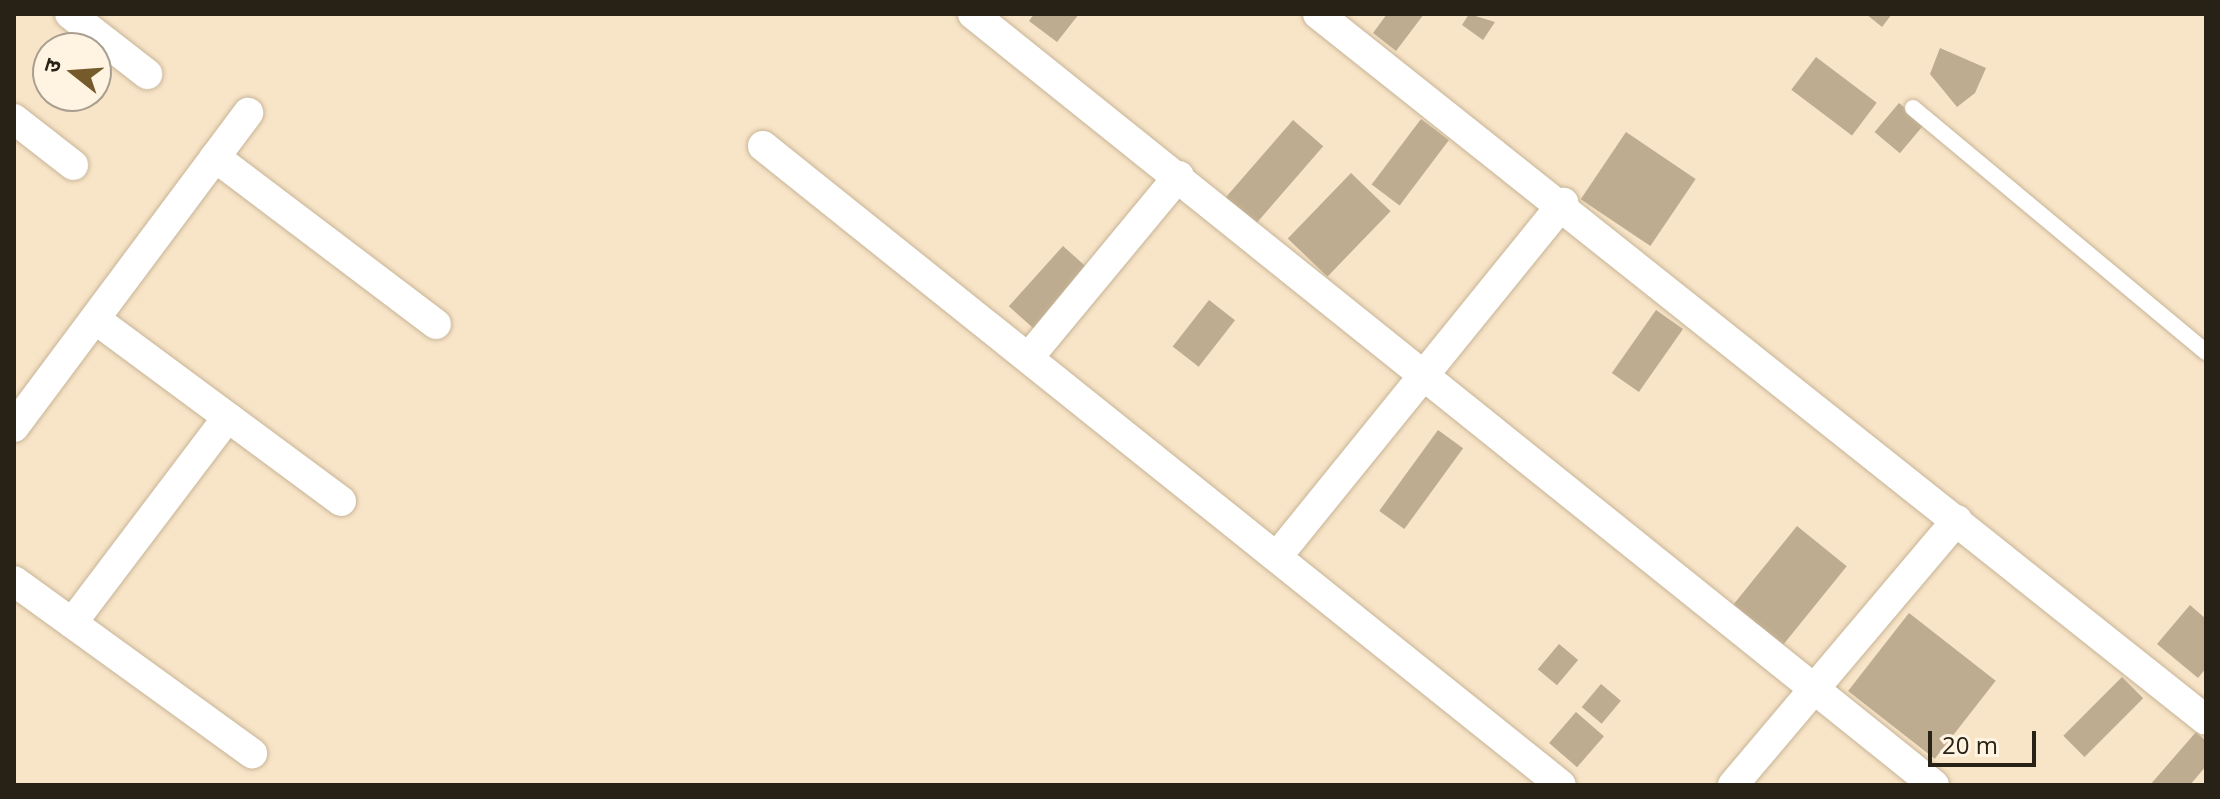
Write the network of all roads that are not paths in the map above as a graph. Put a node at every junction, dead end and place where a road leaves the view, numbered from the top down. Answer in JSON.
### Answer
{"nodes":[{"id":1,"x":70,"y":14,"type":"edge"},
{"id":2,"x":973,"y":14,"type":"edge"},
{"id":3,"x":1318,"y":14,"type":"edge"},
{"id":4,"x":147,"y":74,"type":"dead end"},
{"id":5,"x":1913,"y":108,"type":"dead end"},
{"id":6,"x":248,"y":113,"type":"dead end"},
{"id":7,"x":14,"y":119,"type":"edge"},
{"id":8,"x":763,"y":146,"type":"dead end"},
{"id":9,"x":215,"y":157,"type":"junction"},
{"id":10,"x":73,"y":165,"type":"dead end"},
{"id":11,"x":1179,"y":176,"type":"junction"},
{"id":12,"x":1563,"y":203,"type":"junction"},
{"id":13,"x":95,"y":319,"type":"junction"},
{"id":14,"x":436,"y":324,"type":"dead end"},
{"id":15,"x":2206,"y":352,"type":"edge"},
{"id":16,"x":1029,"y":357,"type":"junction"},
{"id":17,"x":1423,"y":369,"type":"junction"},
{"id":18,"x":228,"y":417,"type":"junction"},
{"id":19,"x":14,"y":427,"type":"edge"},
{"id":20,"x":341,"y":501,"type":"dead end"},
{"id":21,"x":1957,"y":520,"type":"junction"},
{"id":22,"x":1279,"y":554,"type":"junction"},
{"id":23,"x":14,"y":581,"type":"edge"},
{"id":24,"x":72,"y":623,"type":"junction"},
{"id":25,"x":1818,"y":690,"type":"junction"},
{"id":26,"x":2206,"y":720,"type":"edge"},
{"id":27,"x":252,"y":753,"type":"dead end"},
{"id":28,"x":1561,"y":785,"type":"edge"},
{"id":29,"x":1733,"y":785,"type":"edge"},
{"id":30,"x":1934,"y":785,"type":"edge"}],
"edges":[{"from":1,"to":4,"type":"street"},
{"from":2,"to":11,"type":"street"},
{"from":3,"to":12,"type":"street"},
{"from":5,"to":15,"type":"lane"},
{"from":6,"to":9,"type":"street"},
{"from":7,"to":10,"type":"street"},
{"from":8,"to":16,"type":"street"},
{"from":9,"to":13,"type":"street"},
{"from":9,"to":14,"type":"street"},
{"from":11,"to":16,"type":"street"},
{"from":11,"to":17,"type":"street"},
{"from":12,"to":17,"type":"street"},
{"from":12,"to":21,"type":"street"},
{"from":13,"to":18,"type":"street"},
{"from":13,"to":19,"type":"street"},
{"from":16,"to":22,"type":"street"},
{"from":17,"to":22,"type":"street"},
{"from":17,"to":25,"type":"street"},
{"from":18,"to":20,"type":"street"},
{"from":18,"to":24,"type":"street"},
{"from":21,"to":25,"type":"street"},
{"from":21,"to":26,"type":"street"},
{"from":22,"to":28,"type":"street"},
{"from":23,"to":24,"type":"street"},
{"from":24,"to":27,"type":"street"},
{"from":25,"to":29,"type":"street"},
{"from":25,"to":30,"type":"street"}]}
